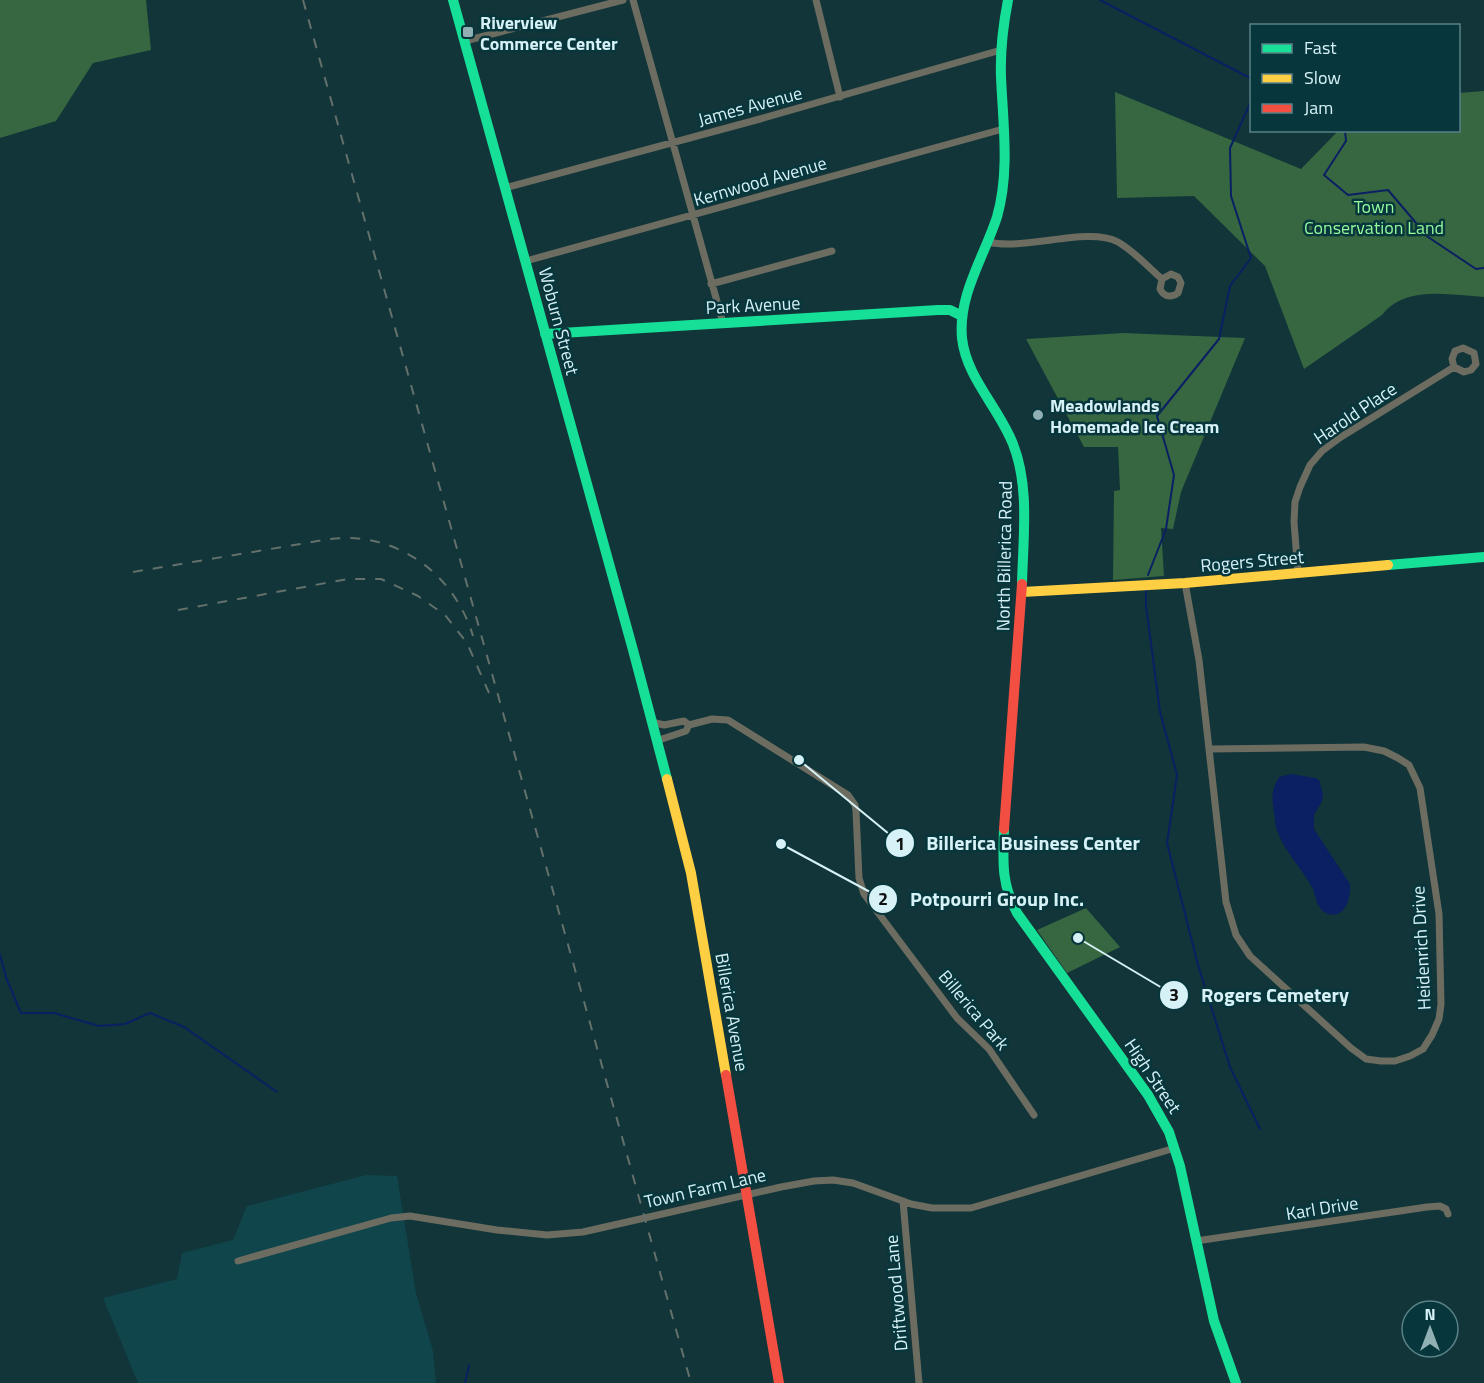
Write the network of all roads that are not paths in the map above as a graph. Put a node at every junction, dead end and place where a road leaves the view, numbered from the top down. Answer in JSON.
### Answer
{"nodes":[{"id":1,"x":453,"y":0,"type":"edge"},
{"id":2,"x":623,"y":0,"type":"edge"},
{"id":3,"x":633,"y":0,"type":"edge"},
{"id":4,"x":816,"y":0,"type":"edge"},
{"id":5,"x":1008,"y":0,"type":"edge"},
{"id":6,"x":465,"y":41,"type":"junction"},
{"id":7,"x":1001,"y":50,"type":"junction"},
{"id":8,"x":840,"y":97,"type":"junction"},
{"id":9,"x":1003,"y":129,"type":"junction"},
{"id":10,"x":673,"y":142,"type":"junction"},
{"id":11,"x":506,"y":188,"type":"junction"},
{"id":12,"x":693,"y":216,"type":"junction"},
{"id":13,"x":988,"y":242,"type":"junction"},
{"id":14,"x":832,"y":251,"type":"dead end"},
{"id":15,"x":526,"y":261,"type":"junction"},
{"id":16,"x":1162,"y":279,"type":"dead end"},
{"id":17,"x":711,"y":284,"type":"junction"},
{"id":18,"x":962,"y":316,"type":"junction"},
{"id":19,"x":723,"y":323,"type":"junction"},
{"id":20,"x":545,"y":334,"type":"junction"},
{"id":21,"x":1454,"y":367,"type":"dead end"},
{"id":22,"x":1484,"y":557,"type":"edge"},
{"id":23,"x":1298,"y":573,"type":"junction"},
{"id":24,"x":1185,"y":583,"type":"junction"},
{"id":25,"x":1022,"y":592,"type":"junction"},
{"id":26,"x":633,"y":650,"type":"joint"},
{"id":27,"x":652,"y":722,"type":"junction"},
{"id":28,"x":689,"y":725,"type":"junction"},
{"id":29,"x":656,"y":741,"type":"junction"},
{"id":30,"x":1209,"y":749,"type":"junction"},
{"id":31,"x":1004,"y":882,"type":"joint"},
{"id":32,"x":1034,"y":1115,"type":"dead end"},
{"id":33,"x":1175,"y":1148,"type":"junction"},
{"id":34,"x":746,"y":1194,"type":"junction"},
{"id":35,"x":903,"y":1201,"type":"junction"},
{"id":36,"x":1448,"y":1214,"type":"dead end"},
{"id":37,"x":1196,"y":1241,"type":"junction"},
{"id":38,"x":238,"y":1261,"type":"dead end"},
{"id":39,"x":779,"y":1383,"type":"edge"},
{"id":40,"x":919,"y":1383,"type":"edge"},
{"id":41,"x":1236,"y":1383,"type":"edge"}],
"edges":[{"from":1,"to":6,"type":"main road","name":"Woburn Street"},
{"from":2,"to":6,"type":"street"},
{"from":3,"to":10,"type":"street"},
{"from":4,"to":8,"type":"street"},
{"from":5,"to":7,"type":"main road","name":"North Billerica Road"},
{"from":6,"to":11,"type":"main road","name":"Woburn Street"},
{"from":7,"to":8,"type":"street","name":"James Avenue"},
{"from":7,"to":9,"type":"main road","name":"North Billerica Road"},
{"from":8,"to":10,"type":"street","name":"James Avenue"},
{"from":9,"to":12,"type":"street","name":"Kernwood Avenue"},
{"from":9,"to":13,"type":"main road","name":"North Billerica Road"},
{"from":10,"to":11,"type":"street","name":"James Avenue"},
{"from":10,"to":12,"type":"street"},
{"from":11,"to":15,"type":"main road","name":"Woburn Street"},
{"from":12,"to":15,"type":"street","name":"Kernwood Avenue"},
{"from":12,"to":17,"type":"street"},
{"from":13,"to":16,"type":"street"},
{"from":13,"to":18,"type":"main road","name":"North Billerica Road"},
{"from":14,"to":17,"type":"street"},
{"from":15,"to":20,"type":"main road","name":"Woburn Street"},
{"from":17,"to":19,"type":"street"},
{"from":18,"to":19,"type":"main road","name":"Park Avenue"},
{"from":18,"to":25,"type":"main road","name":"North Billerica Road"},
{"from":19,"to":20,"type":"main road","name":"Park Avenue"},
{"from":20,"to":26,"type":"main road","name":"Woburn Street"},
{"from":21,"to":23,"type":"street","name":"Harold Place"},
{"from":22,"to":23,"type":"main road","name":"Rogers Street"},
{"from":23,"to":24,"type":"main road","name":"Rogers Street"},
{"from":24,"to":25,"type":"main road","name":"Rogers Street"},
{"from":24,"to":30,"type":"street","name":"Heidenrich Drive"},
{"from":25,"to":31,"type":"main road","name":"North Billerica Road"},
{"from":26,"to":27,"type":"main road","name":"Billerica Avenue"},
{"from":27,"to":28,"type":"street","name":"Billerica Park"},
{"from":27,"to":29,"type":"main road","name":"Billerica Avenue"},
{"from":28,"to":29,"type":"street","name":"Billerica Park"},
{"from":28,"to":32,"type":"street","name":"Billerica Park"},
{"from":29,"to":34,"type":"main road","name":"Billerica Avenue"},
{"from":30,"to":30,"type":"street","name":"Heidenrich Drive"},
{"from":31,"to":33,"type":"main road","name":"High Street"},
{"from":33,"to":35,"type":"street","name":"Town Farm Lane"},
{"from":33,"to":37,"type":"main road","name":"High Street"},
{"from":34,"to":35,"type":"street","name":"Town Farm Lane"},
{"from":34,"to":38,"type":"street","name":"Town Farm Lane"},
{"from":34,"to":39,"type":"main road","name":"Billerica Avenue"},
{"from":35,"to":40,"type":"street","name":"Driftwood Lane"},
{"from":36,"to":37,"type":"street","name":"Karl Drive"},
{"from":37,"to":41,"type":"main road","name":"High Street"}]}
